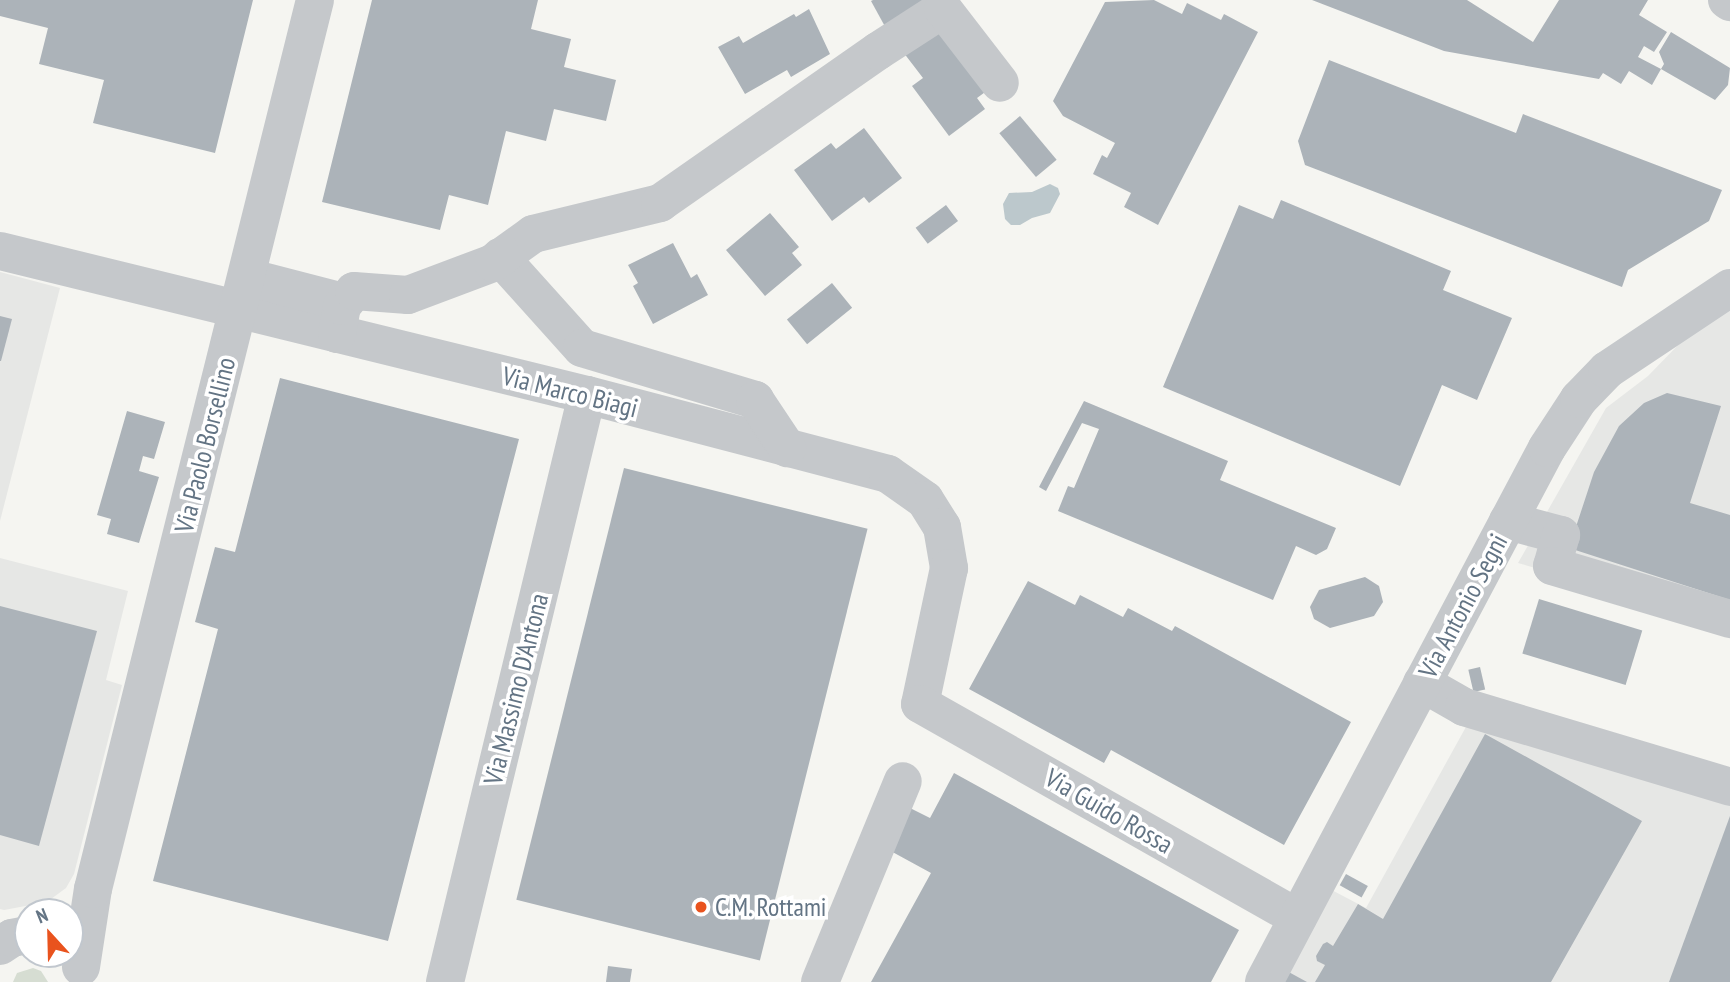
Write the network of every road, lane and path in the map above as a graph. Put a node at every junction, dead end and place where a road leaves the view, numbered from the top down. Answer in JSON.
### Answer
{"nodes":[{"id":1,"x":315,"y":0,"type":"edge"},
{"id":2,"x":945,"y":5,"type":"edge"},
{"id":3,"x":1000,"y":83,"type":"dead end"},
{"id":4,"x":0,"y":251,"type":"edge"},
{"id":5,"x":500,"y":257,"type":"junction"},
{"id":6,"x":1730,"y":288,"type":"edge"},
{"id":7,"x":243,"y":293,"type":"junction"},
{"id":8,"x":341,"y":318,"type":"junction"},
{"id":9,"x":587,"y":395,"type":"junction"},
{"id":10,"x":787,"y":448,"type":"junction"},
{"id":11,"x":1508,"y":521,"type":"junction"},
{"id":12,"x":1730,"y":619,"type":"edge"},
{"id":13,"x":1423,"y":683,"type":"junction"},
{"id":14,"x":920,"y":704,"type":"joint"},
{"id":15,"x":903,"y":781,"type":"dead end"},
{"id":16,"x":1730,"y":788,"type":"edge"},
{"id":17,"x":93,"y":889,"type":"junction"},
{"id":18,"x":81,"y":898,"type":"edge"},
{"id":19,"x":1298,"y":918,"type":"junction"},
{"id":20,"x":84,"y":935,"type":"edge"},
{"id":21,"x":445,"y":982,"type":"edge"},
{"id":22,"x":820,"y":982,"type":"edge"},
{"id":23,"x":1264,"y":982,"type":"edge"}],
"edges":[{"from":1,"to":7,"type":"street","name":"Via Paolo Borsellino"},
{"from":2,"to":3,"type":"street"},
{"from":2,"to":5,"type":"street"},
{"from":4,"to":7,"type":"street","name":"Via Marco Biagi"},
{"from":5,"to":8,"type":"street"},
{"from":5,"to":10,"type":"street"},
{"from":6,"to":11,"type":"street","name":"Via Antonio Segni"},
{"from":7,"to":8,"type":"street","name":"Via Marco Biagi"},
{"from":7,"to":17,"type":"street","name":"Via Paolo Borsellino"},
{"from":8,"to":9,"type":"street","name":"Via Marco Biagi"},
{"from":9,"to":10,"type":"street","name":"Via Marco Biagi"},
{"from":9,"to":21,"type":"street","name":"Via Massimo D'Antona"},
{"from":10,"to":14,"type":"street","name":"Via Marco Biagi"},
{"from":11,"to":12,"type":"street"},
{"from":11,"to":13,"type":"street","name":"Via Antonio Segni"},
{"from":13,"to":16,"type":"street"},
{"from":13,"to":19,"type":"street","name":"Via Antonio Segni"},
{"from":14,"to":19,"type":"street","name":"Via Guido Rossa"},
{"from":15,"to":22,"type":"street"},
{"from":17,"to":18,"type":"street"},
{"from":17,"to":20,"type":"street","name":"Via Paolo Borsellino"},
{"from":19,"to":23,"type":"street","name":"Via Antonio Segni"}]}
